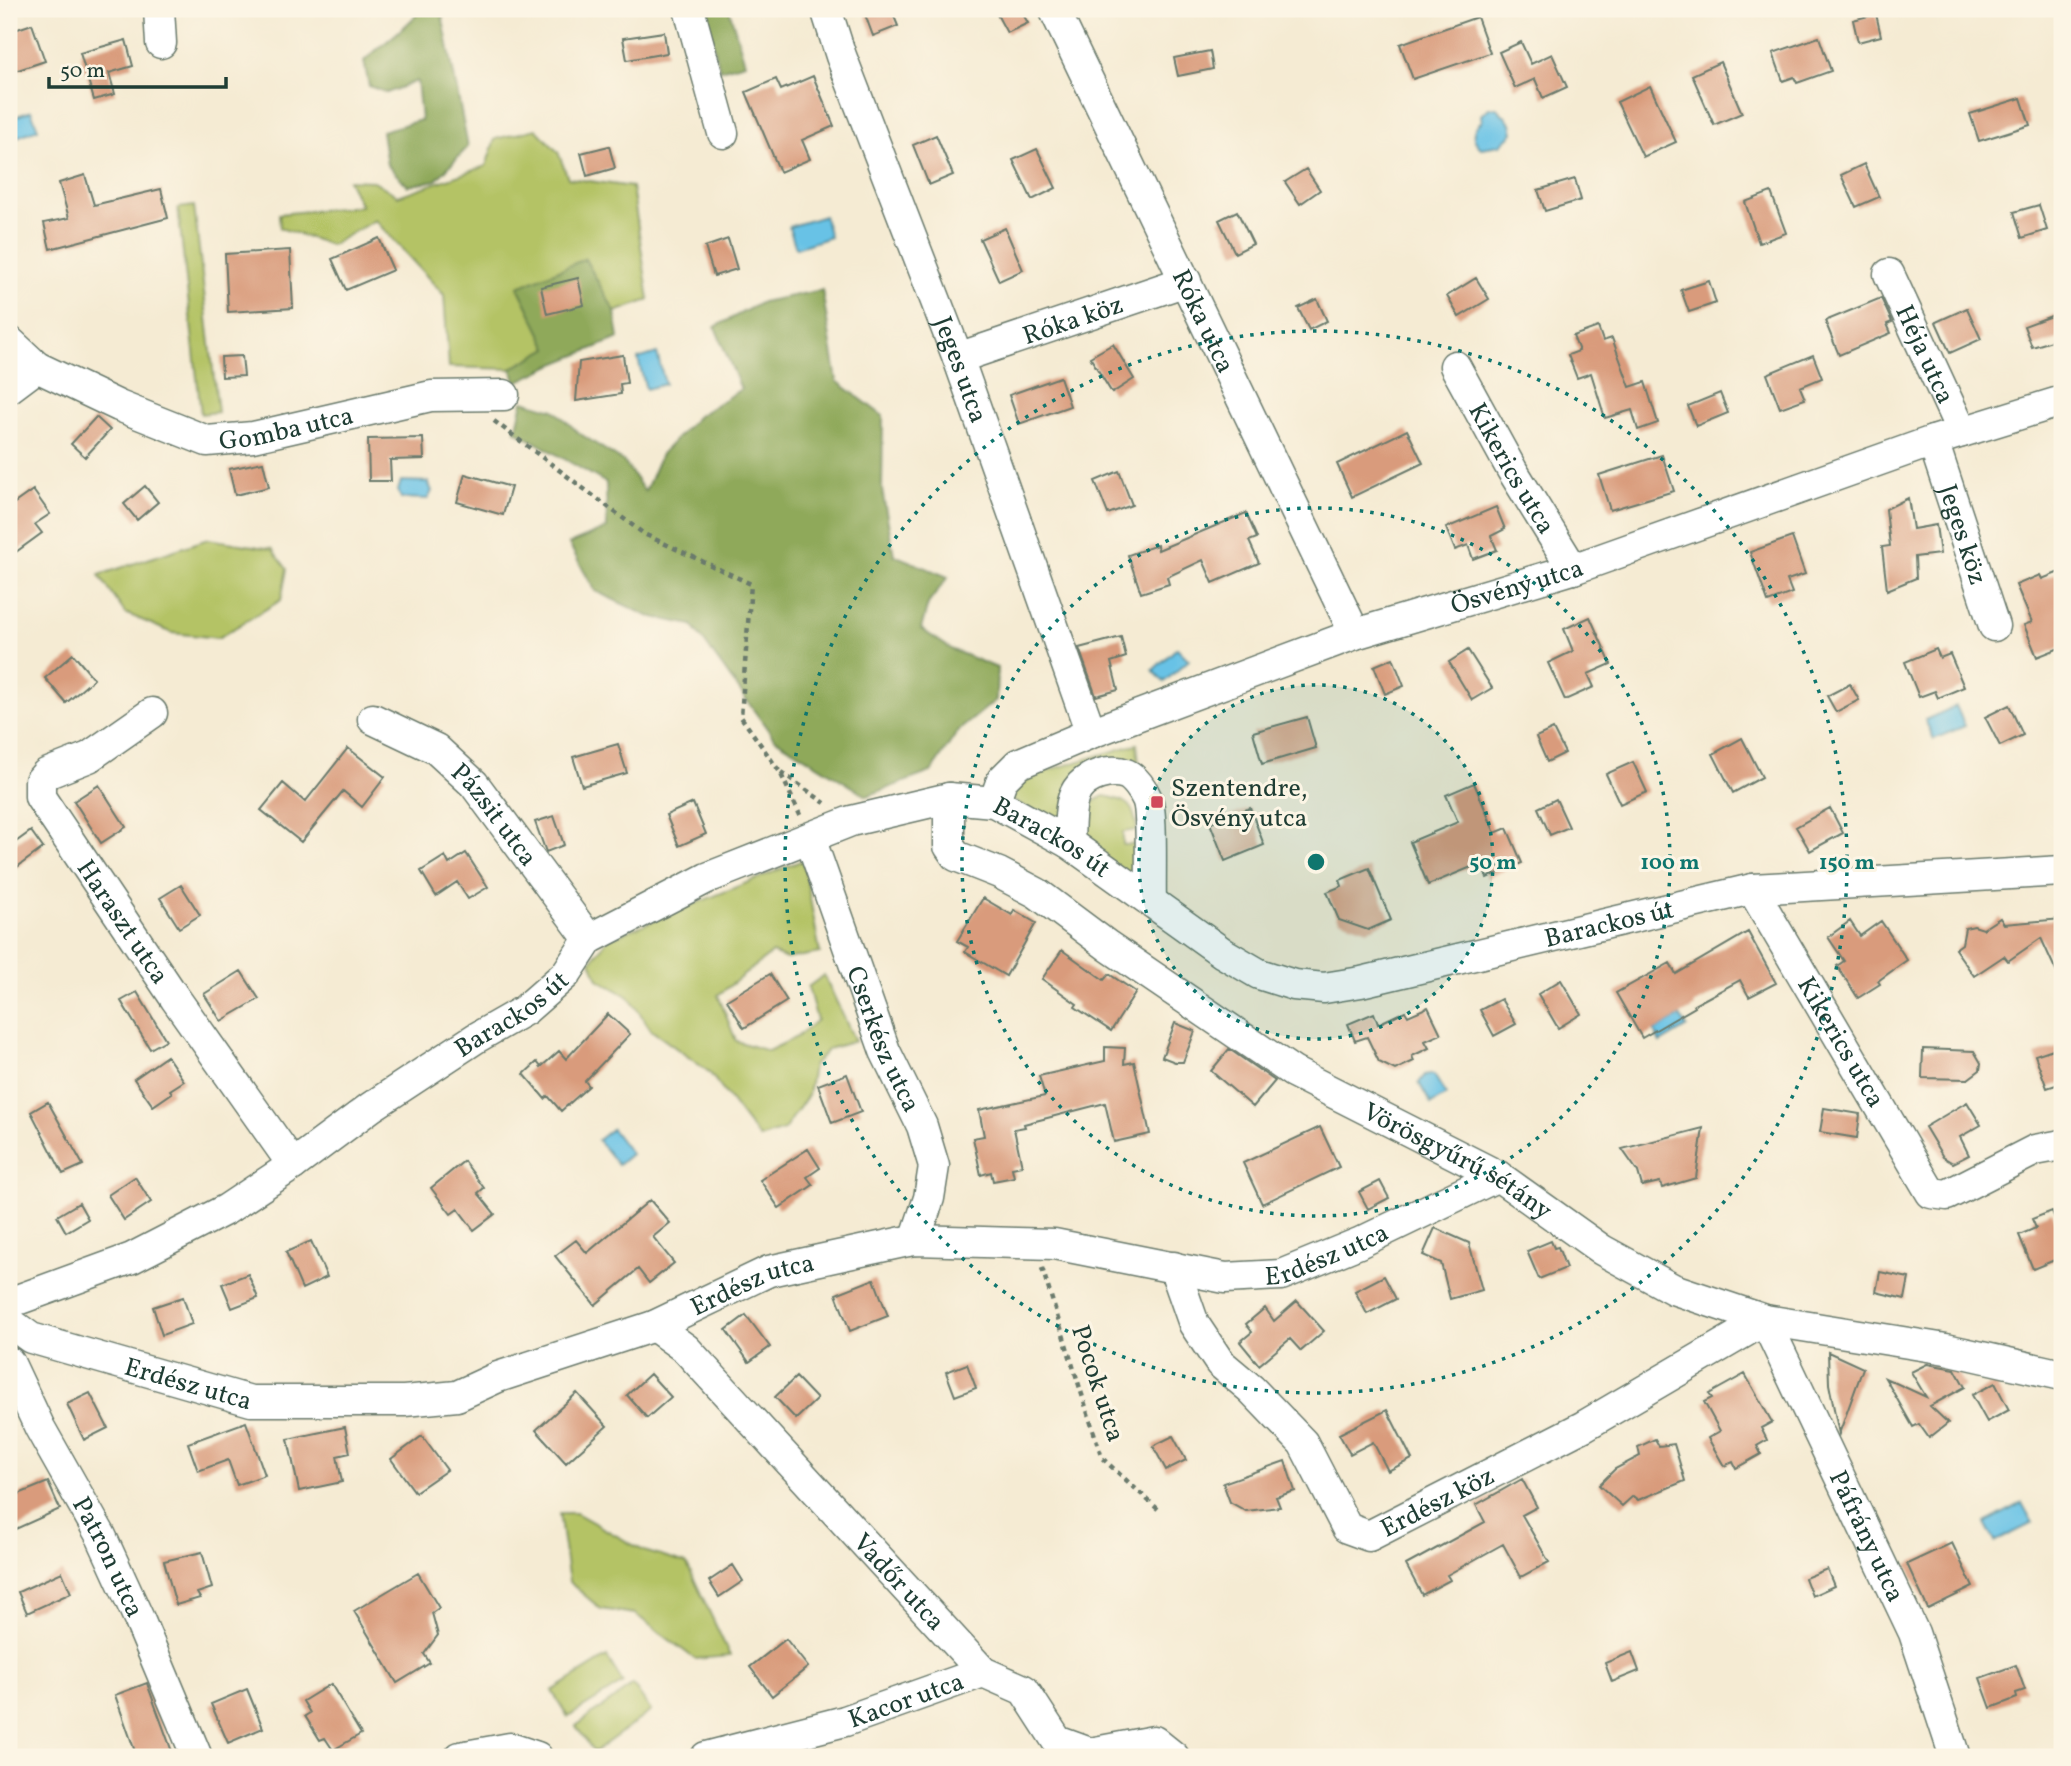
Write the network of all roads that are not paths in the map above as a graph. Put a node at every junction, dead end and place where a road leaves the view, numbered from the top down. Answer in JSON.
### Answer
{"nodes":[{"id":1,"x":159,"y":9,"type":"edge"},
{"id":2,"x":689,"y":9,"type":"edge"},
{"id":3,"x":826,"y":9,"type":"edge"},
{"id":4,"x":1054,"y":9,"type":"edge"},
{"id":5,"x":161,"y":43,"type":"dead end"},
{"id":6,"x":723,"y":133,"type":"dead end"},
{"id":7,"x":1889,"y":274,"type":"dead end"},
{"id":8,"x":1186,"y":281,"type":"junction"},
{"id":9,"x":9,"y":341,"type":"edge"},
{"id":10,"x":958,"y":358,"type":"junction"},
{"id":11,"x":1455,"y":366,"type":"dead end"},
{"id":12,"x":37,"y":367,"type":"junction"},
{"id":13,"x":9,"y":388,"type":"edge"},
{"id":14,"x":2062,"y":401,"type":"edge"},
{"id":15,"x":498,"y":407,"type":"road end"},
{"id":16,"x":1962,"y":432,"type":"junction"},
{"id":17,"x":1933,"y":441,"type":"junction"},
{"id":18,"x":1573,"y":569,"type":"junction"},
{"id":19,"x":1994,"y":626,"type":"dead end"},
{"id":20,"x":1355,"y":634,"type":"junction"},
{"id":21,"x":152,"y":713,"type":"dead end"},
{"id":22,"x":373,"y":719,"type":"dead end"},
{"id":23,"x":1091,"y":733,"type":"junction"},
{"id":24,"x":949,"y":798,"type":"junction"},
{"id":25,"x":993,"y":802,"type":"junction"},
{"id":26,"x":810,"y":838,"type":"junction"},
{"id":27,"x":1069,"y":843,"type":"junction"},
{"id":28,"x":2062,"y":870,"type":"edge"},
{"id":29,"x":1752,"y":890,"type":"junction"},
{"id":30,"x":1151,"y":901,"type":"junction"},
{"id":31,"x":589,"y":939,"type":"junction"},
{"id":32,"x":2062,"y":1145,"type":"edge"},
{"id":33,"x":293,"y":1165,"type":"junction"},
{"id":34,"x":1497,"y":1176,"type":"junction"},
{"id":35,"x":915,"y":1240,"type":"junction"},
{"id":36,"x":1174,"y":1267,"type":"junction"},
{"id":37,"x":9,"y":1303,"type":"edge"},
{"id":38,"x":1765,"y":1320,"type":"junction"},
{"id":39,"x":9,"y":1322,"type":"edge"},
{"id":40,"x":654,"y":1326,"type":"junction"},
{"id":41,"x":9,"y":1362,"type":"edge"},
{"id":42,"x":2062,"y":1376,"type":"edge"},
{"id":43,"x":983,"y":1672,"type":"junction"},
{"id":44,"x":197,"y":1757,"type":"edge"},
{"id":45,"x":460,"y":1757,"type":"edge"},
{"id":46,"x":537,"y":1757,"type":"edge"},
{"id":47,"x":706,"y":1757,"type":"edge"},
{"id":48,"x":1174,"y":1757,"type":"edge"},
{"id":49,"x":1955,"y":1757,"type":"edge"}],
"edges":[{"from":1,"to":5,"type":"street"},
{"from":2,"to":6,"type":"street"},
{"from":3,"to":10,"type":"street","name":"Jeges utca"},
{"from":4,"to":8,"type":"street","name":"Róka utca"},
{"from":7,"to":16,"type":"street","name":"Héja utca"},
{"from":8,"to":10,"type":"street","name":"Róka köz"},
{"from":8,"to":20,"type":"street","name":"Róka utca"},
{"from":9,"to":12,"type":"street","name":"Gomba utca"},
{"from":10,"to":23,"type":"street","name":"Jeges utca"},
{"from":11,"to":18,"type":"street","name":"Kikerics utca"},
{"from":12,"to":13,"type":"street"},
{"from":12,"to":15,"type":"street","name":"Gomba utca"},
{"from":14,"to":16,"type":"street","name":"Ösvény utca"},
{"from":16,"to":17,"type":"street","name":"Ösvény utca"},
{"from":17,"to":18,"type":"street","name":"Ösvény utca"},
{"from":17,"to":19,"type":"street","name":"Jeges köz"},
{"from":18,"to":20,"type":"street","name":"Ösvény utca"},
{"from":20,"to":23,"type":"street","name":"Ösvény utca"},
{"from":21,"to":33,"type":"street","name":"Haraszt utca"},
{"from":22,"to":31,"type":"street","name":"Pázsit utca"},
{"from":23,"to":25,"type":"street","name":"Ösvény utca"},
{"from":24,"to":25,"type":"street","name":"Barackos út"},
{"from":24,"to":26,"type":"street","name":"Barackos út"},
{"from":24,"to":34,"type":"street","name":"Vörösgyűrű sétány"},
{"from":25,"to":27,"type":"street","name":"Barackos út"},
{"from":26,"to":31,"type":"street","name":"Barackos út"},
{"from":26,"to":35,"type":"street","name":"Cserkész utca"},
{"from":27,"to":30,"type":"street","name":"Barackos út"},
{"from":27,"to":30,"type":"street"},
{"from":28,"to":29,"type":"street","name":"Barackos út"},
{"from":29,"to":30,"type":"street","name":"Barackos út"},
{"from":29,"to":32,"type":"street","name":"Kikerics utca"},
{"from":31,"to":33,"type":"street","name":"Barackos út"},
{"from":33,"to":37,"type":"street","name":"Barackos út"},
{"from":34,"to":36,"type":"street","name":"Erdész utca"},
{"from":34,"to":38,"type":"street","name":"Vörösgyűrű sétány"},
{"from":35,"to":36,"type":"street","name":"Erdész utca"},
{"from":35,"to":40,"type":"street","name":"Erdész utca"},
{"from":36,"to":38,"type":"street","name":"Erdész köz"},
{"from":38,"to":42,"type":"street","name":"Vörösgyűrű sétány"},
{"from":38,"to":49,"type":"street","name":"Páfrány utca"},
{"from":39,"to":40,"type":"street","name":"Erdész utca"},
{"from":40,"to":43,"type":"street","name":"Vadőr utca"},
{"from":41,"to":44,"type":"street","name":"Patron utca"},
{"from":43,"to":47,"type":"street","name":"Kacor utca"},
{"from":43,"to":48,"type":"street","name":"Vadőr utca"},
{"from":45,"to":46,"type":"street"}]}
